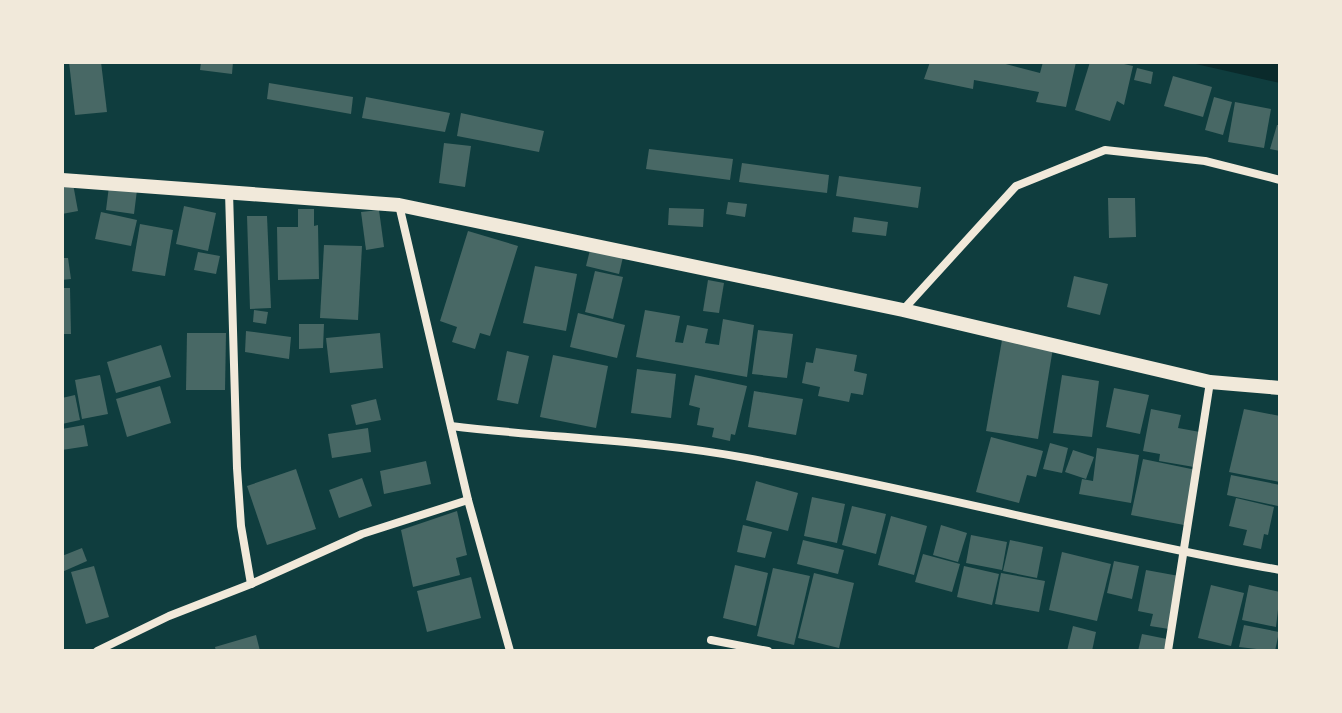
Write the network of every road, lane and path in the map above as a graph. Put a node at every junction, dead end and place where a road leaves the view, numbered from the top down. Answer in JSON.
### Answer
{"nodes":[{"id":1,"x":62,"y":180,"type":"edge"},
{"id":2,"x":1280,"y":180,"type":"edge"},
{"id":3,"x":229,"y":192,"type":"junction"},
{"id":4,"x":399,"y":205,"type":"junction"},
{"id":5,"x":903,"y":310,"type":"junction"},
{"id":6,"x":1210,"y":382,"type":"junction"},
{"id":7,"x":1280,"y":388,"type":"edge"},
{"id":8,"x":451,"y":426,"type":"junction"},
{"id":9,"x":468,"y":500,"type":"junction"},
{"id":10,"x":1184,"y":553,"type":"junction"},
{"id":11,"x":1280,"y":570,"type":"edge"},
{"id":12,"x":251,"y":584,"type":"junction"},
{"id":13,"x":711,"y":640,"type":"dead end"},
{"id":14,"x":97,"y":651,"type":"edge"},
{"id":15,"x":510,"y":651,"type":"edge"},
{"id":16,"x":768,"y":651,"type":"edge"},
{"id":17,"x":1168,"y":651,"type":"edge"}],
"edges":[{"from":1,"to":3,"type":"street"},
{"from":2,"to":5,"type":"street"},
{"from":3,"to":4,"type":"street"},
{"from":3,"to":12,"type":"street"},
{"from":4,"to":5,"type":"street"},
{"from":4,"to":8,"type":"street"},
{"from":5,"to":6,"type":"street"},
{"from":6,"to":7,"type":"street"},
{"from":6,"to":10,"type":"street"},
{"from":8,"to":9,"type":"street"},
{"from":8,"to":10,"type":"street"},
{"from":9,"to":12,"type":"street"},
{"from":9,"to":15,"type":"street"},
{"from":10,"to":11,"type":"street"},
{"from":10,"to":17,"type":"street"},
{"from":12,"to":14,"type":"street"},
{"from":13,"to":16,"type":"street"}]}
